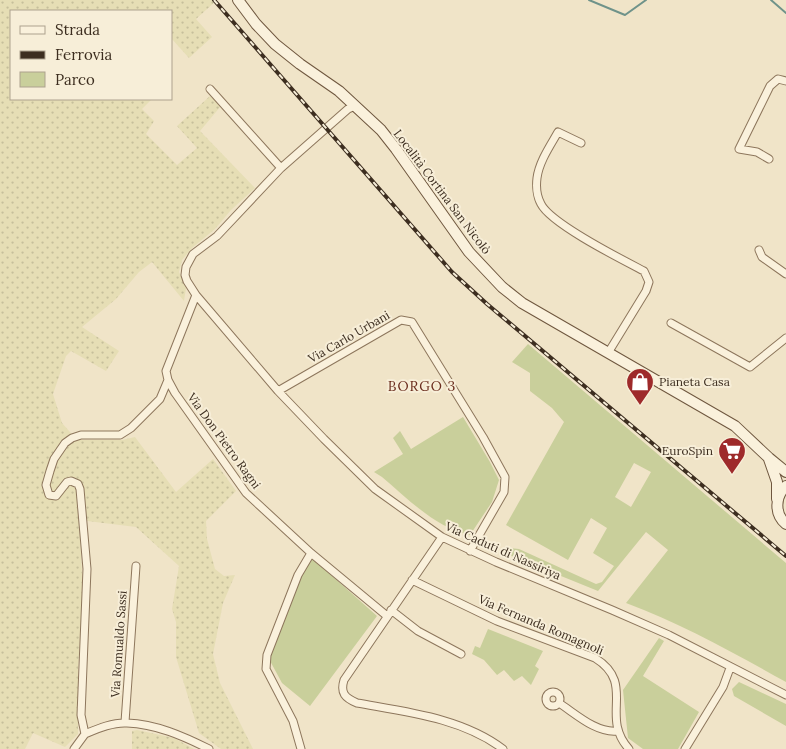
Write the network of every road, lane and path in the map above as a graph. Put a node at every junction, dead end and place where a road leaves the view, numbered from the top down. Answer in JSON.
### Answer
{"nodes":[{"id":1,"x":238,"y":0,"type":"edge"},
{"id":2,"x":786,"y":81,"type":"edge"},
{"id":3,"x":210,"y":89,"type":"dead end"},
{"id":4,"x":355,"y":106,"type":"junction"},
{"id":5,"x":581,"y":143,"type":"dead end"},
{"id":6,"x":770,"y":159,"type":"dead end"},
{"id":7,"x":282,"y":168,"type":"junction"},
{"id":8,"x":759,"y":250,"type":"dead end"},
{"id":9,"x":786,"y":274,"type":"edge"},
{"id":10,"x":196,"y":295,"type":"junction"},
{"id":11,"x":671,"y":323,"type":"dead end"},
{"id":12,"x":786,"y":338,"type":"edge"},
{"id":13,"x":608,"y":352,"type":"junction"},
{"id":14,"x":168,"y":380,"type":"junction"},
{"id":15,"x":278,"y":391,"type":"junction"},
{"id":16,"x":769,"y":458,"type":"junction"},
{"id":17,"x":786,"y":472,"type":"edge"},
{"id":18,"x":786,"y":486,"type":"edge"},
{"id":19,"x":777,"y":502,"type":"junction"},
{"id":20,"x":786,"y":524,"type":"edge"},
{"id":21,"x":442,"y":537,"type":"junction"},
{"id":22,"x":470,"y":551,"type":"junction"},
{"id":23,"x":311,"y":553,"type":"junction"},
{"id":24,"x":136,"y":566,"type":"dead end"},
{"id":25,"x":412,"y":580,"type":"junction"},
{"id":26,"x":389,"y":613,"type":"junction"},
{"id":27,"x":461,"y":654,"type":"dead end"},
{"id":28,"x":730,"y":668,"type":"junction"},
{"id":29,"x":786,"y":695,"type":"edge"},
{"id":30,"x":559,"y":703,"type":"dead end"},
{"id":31,"x":125,"y":722,"type":"junction"},
{"id":32,"x":617,"y":731,"type":"junction"},
{"id":33,"x":85,"y":734,"type":"junction"},
{"id":34,"x":74,"y":749,"type":"edge"},
{"id":35,"x":209,"y":749,"type":"edge"},
{"id":36,"x":301,"y":749,"type":"edge"},
{"id":37,"x":503,"y":749,"type":"edge"},
{"id":38,"x":629,"y":749,"type":"edge"},
{"id":39,"x":685,"y":749,"type":"edge"}],
"edges":[{"from":1,"to":4,"type":"main road","name":"Località Cortina San Nicolò"},
{"from":2,"to":6,"type":"street"},
{"from":3,"to":7,"type":"street"},
{"from":4,"to":7,"type":"street","name":"Via Caduti di Nassiriya"},
{"from":4,"to":13,"type":"main road","name":"Località Cortina San Nicolò"},
{"from":5,"to":13,"type":"street"},
{"from":7,"to":10,"type":"street","name":"Via Caduti di Nassiriya"},
{"from":8,"to":9,"type":"street"},
{"from":10,"to":14,"type":"street"},
{"from":10,"to":15,"type":"street","name":"Via Caduti di Nassiriya"},
{"from":11,"to":12,"type":"street"},
{"from":13,"to":16,"type":"main road","name":"Località Cortina San Nicolò"},
{"from":14,"to":23,"type":"street","name":"Via Don Pietro Ragni"},
{"from":14,"to":33,"type":"street"},
{"from":15,"to":21,"type":"street","name":"Via Caduti di Nassiriya"},
{"from":15,"to":22,"type":"street","name":"Via Carlo Urbani"},
{"from":16,"to":17,"type":"main road","name":"Località Cortina San Nicolò"},
{"from":16,"to":19,"type":"main road","name":"Località Cortina San Nicolò"},
{"from":18,"to":19,"type":"main road"},
{"from":19,"to":20,"type":"main road","name":"Località Cortina San Nicolò"},
{"from":21,"to":22,"type":"street","name":"Via Caduti di Nassiriya"},
{"from":21,"to":25,"type":"street"},
{"from":22,"to":28,"type":"street","name":"Via Caduti di Nassiriya"},
{"from":23,"to":26,"type":"street","name":"Via Don Pietro Ragni"},
{"from":23,"to":36,"type":"street"},
{"from":24,"to":31,"type":"street","name":"Via Romualdo Sassi"},
{"from":25,"to":26,"type":"street"},
{"from":25,"to":32,"type":"street","name":"Via Fernanda Romagnoli"},
{"from":26,"to":27,"type":"street","name":"Via Don Pietro Ragni"},
{"from":26,"to":37,"type":"street"},
{"from":28,"to":29,"type":"street","name":"Via Caduti di Nassiriya"},
{"from":28,"to":39,"type":"street"},
{"from":30,"to":32,"type":"street"},
{"from":31,"to":33,"type":"street"},
{"from":31,"to":35,"type":"street"},
{"from":32,"to":38,"type":"street"},
{"from":33,"to":34,"type":"street"}]}
